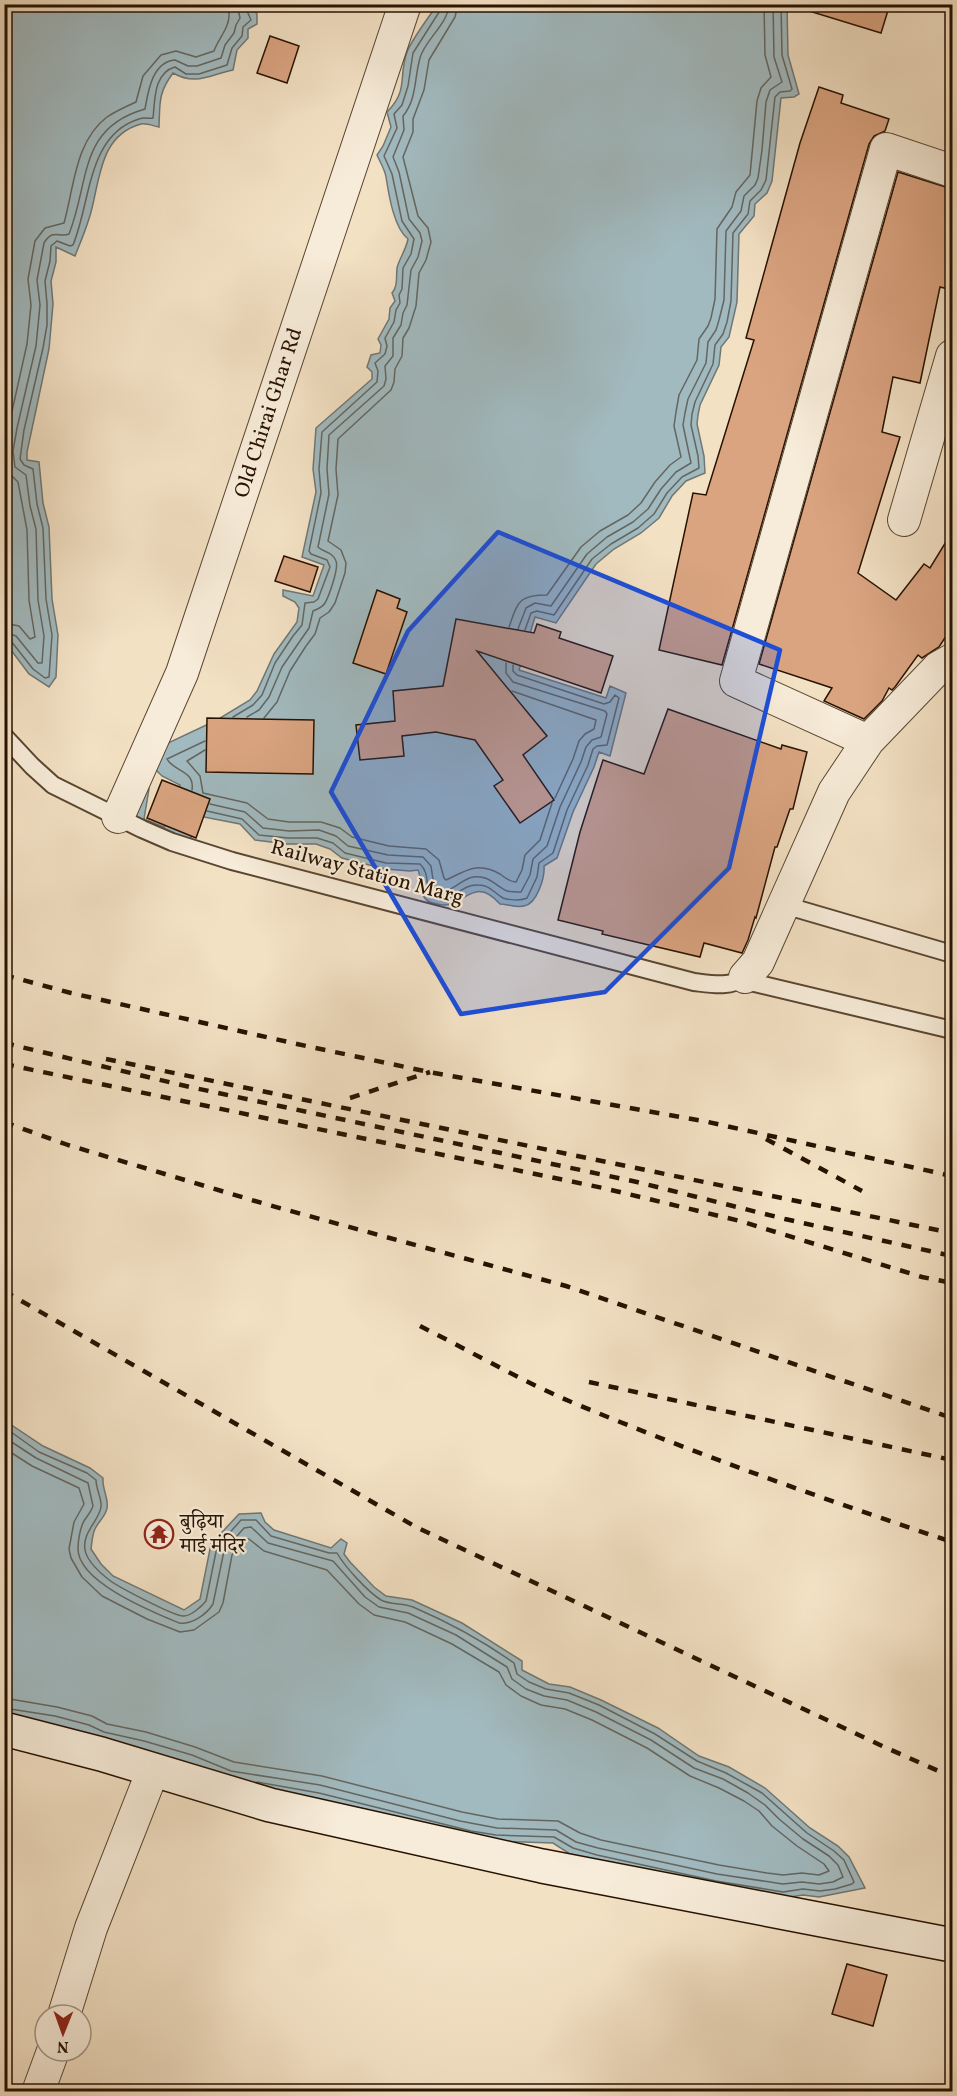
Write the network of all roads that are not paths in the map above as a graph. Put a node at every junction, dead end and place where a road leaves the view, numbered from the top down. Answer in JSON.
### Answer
{"nodes":[{"id":1,"x":405,"y":4,"type":"edge"},
{"id":2,"x":952,"y":171,"type":"edge"},
{"id":3,"x":951,"y":365,"type":"edge"},
{"id":4,"x":904,"y":520,"type":"dead end"},
{"id":5,"x":952,"y":660,"type":"edge"},
{"id":6,"x":4,"y":736,"type":"edge"},
{"id":7,"x":868,"y":741,"type":"junction"},
{"id":8,"x":118,"y":817,"type":"junction"},
{"id":9,"x":784,"y":905,"type":"junction"},
{"id":10,"x":952,"y":954,"type":"edge"},
{"id":11,"x":744,"y":979,"type":"junction"},
{"id":12,"x":952,"y":1030,"type":"edge"},
{"id":13,"x":4,"y":1729,"type":"edge"},
{"id":14,"x":153,"y":1770,"type":"junction"},
{"id":15,"x":952,"y":1945,"type":"edge"},
{"id":16,"x":68,"y":2003,"type":"edge"},
{"id":17,"x":48,"y":2063,"type":"edge"},
{"id":18,"x":38,"y":2091,"type":"edge"}],
"edges":[{"from":1,"to":8,"type":"street","name":"Old Chirai Ghar Rd"},
{"from":2,"to":7,"type":"street"},
{"from":3,"to":4,"type":"street"},
{"from":5,"to":7,"type":"street"},
{"from":6,"to":8,"type":"lane","name":"Railway Station Marg"},
{"from":7,"to":9,"type":"street"},
{"from":8,"to":11,"type":"lane","name":"Railway Station Marg"},
{"from":9,"to":10,"type":"lane"},
{"from":9,"to":11,"type":"street"},
{"from":11,"to":12,"type":"lane"},
{"from":13,"to":14,"type":"street"},
{"from":14,"to":15,"type":"street"},
{"from":14,"to":16,"type":"street"},
{"from":17,"to":18,"type":"street"}]}
